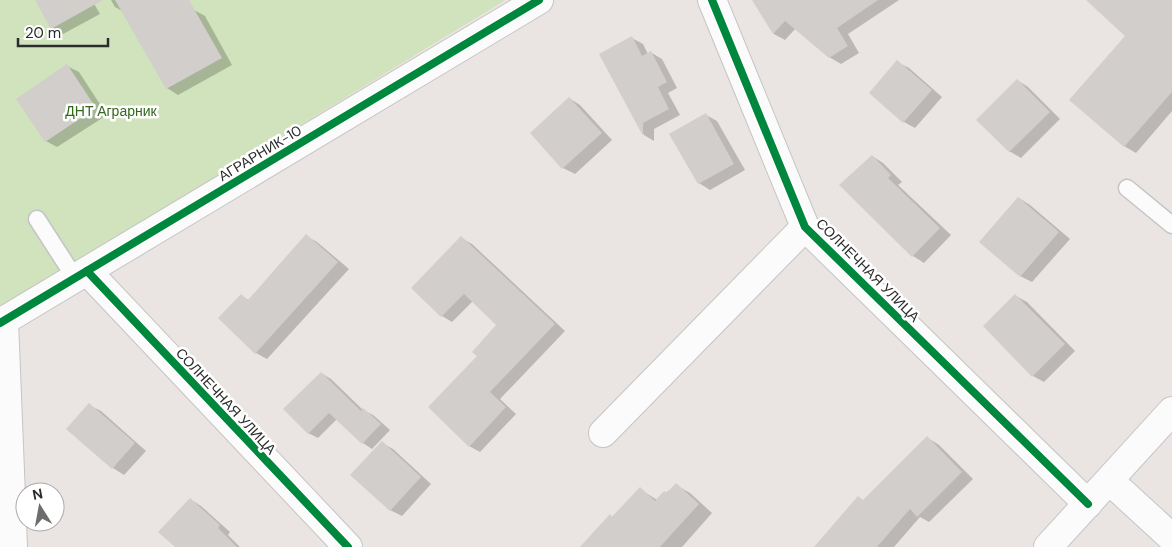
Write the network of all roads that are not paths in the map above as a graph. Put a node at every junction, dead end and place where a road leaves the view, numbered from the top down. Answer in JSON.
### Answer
{"nodes":[{"id":1,"x":712,"y":0,"type":"edge"},
{"id":2,"x":534,"y":1,"type":"edge"},
{"id":3,"x":1127,"y":188,"type":"dead end"},
{"id":4,"x":37,"y":219,"type":"dead end"},
{"id":5,"x":1172,"y":225,"type":"edge"},
{"id":6,"x":805,"y":227,"type":"junction"},
{"id":7,"x":81,"y":275,"type":"junction"},
{"id":8,"x":2,"y":322,"type":"edge"},
{"id":9,"x":1172,"y":411,"type":"edge"},
{"id":10,"x":603,"y":433,"type":"dead end"},
{"id":11,"x":1110,"y":481,"type":"junction"},
{"id":12,"x":1088,"y":504,"type":"junction"},
{"id":13,"x":1172,"y":538,"type":"edge"},
{"id":14,"x":14,"y":547,"type":"edge"},
{"id":15,"x":348,"y":547,"type":"edge"},
{"id":16,"x":1048,"y":547,"type":"edge"}],
"edges":[{"from":1,"to":6,"type":"street","name":"СОЛНЕЧНАЯ УЛИЦА"},
{"from":2,"to":7,"type":"street","name":"АГРАРНИК-10"},
{"from":3,"to":5,"type":"lane"},
{"from":4,"to":7,"type":"lane"},
{"from":6,"to":10,"type":"street","name":"СОЛНЕЧНАЯ УЛИЦА"},
{"from":6,"to":12,"type":"street","name":"СОЛНЕЧНАЯ УЛИЦА"},
{"from":7,"to":8,"type":"street","name":"АГРАРНИК-10"},
{"from":7,"to":15,"type":"street","name":"СОЛНЕЧНАЯ УЛИЦА"},
{"from":8,"to":14,"type":"street"},
{"from":9,"to":11,"type":"street"},
{"from":11,"to":12,"type":"street"},
{"from":11,"to":13,"type":"street"},
{"from":12,"to":16,"type":"street"}]}
